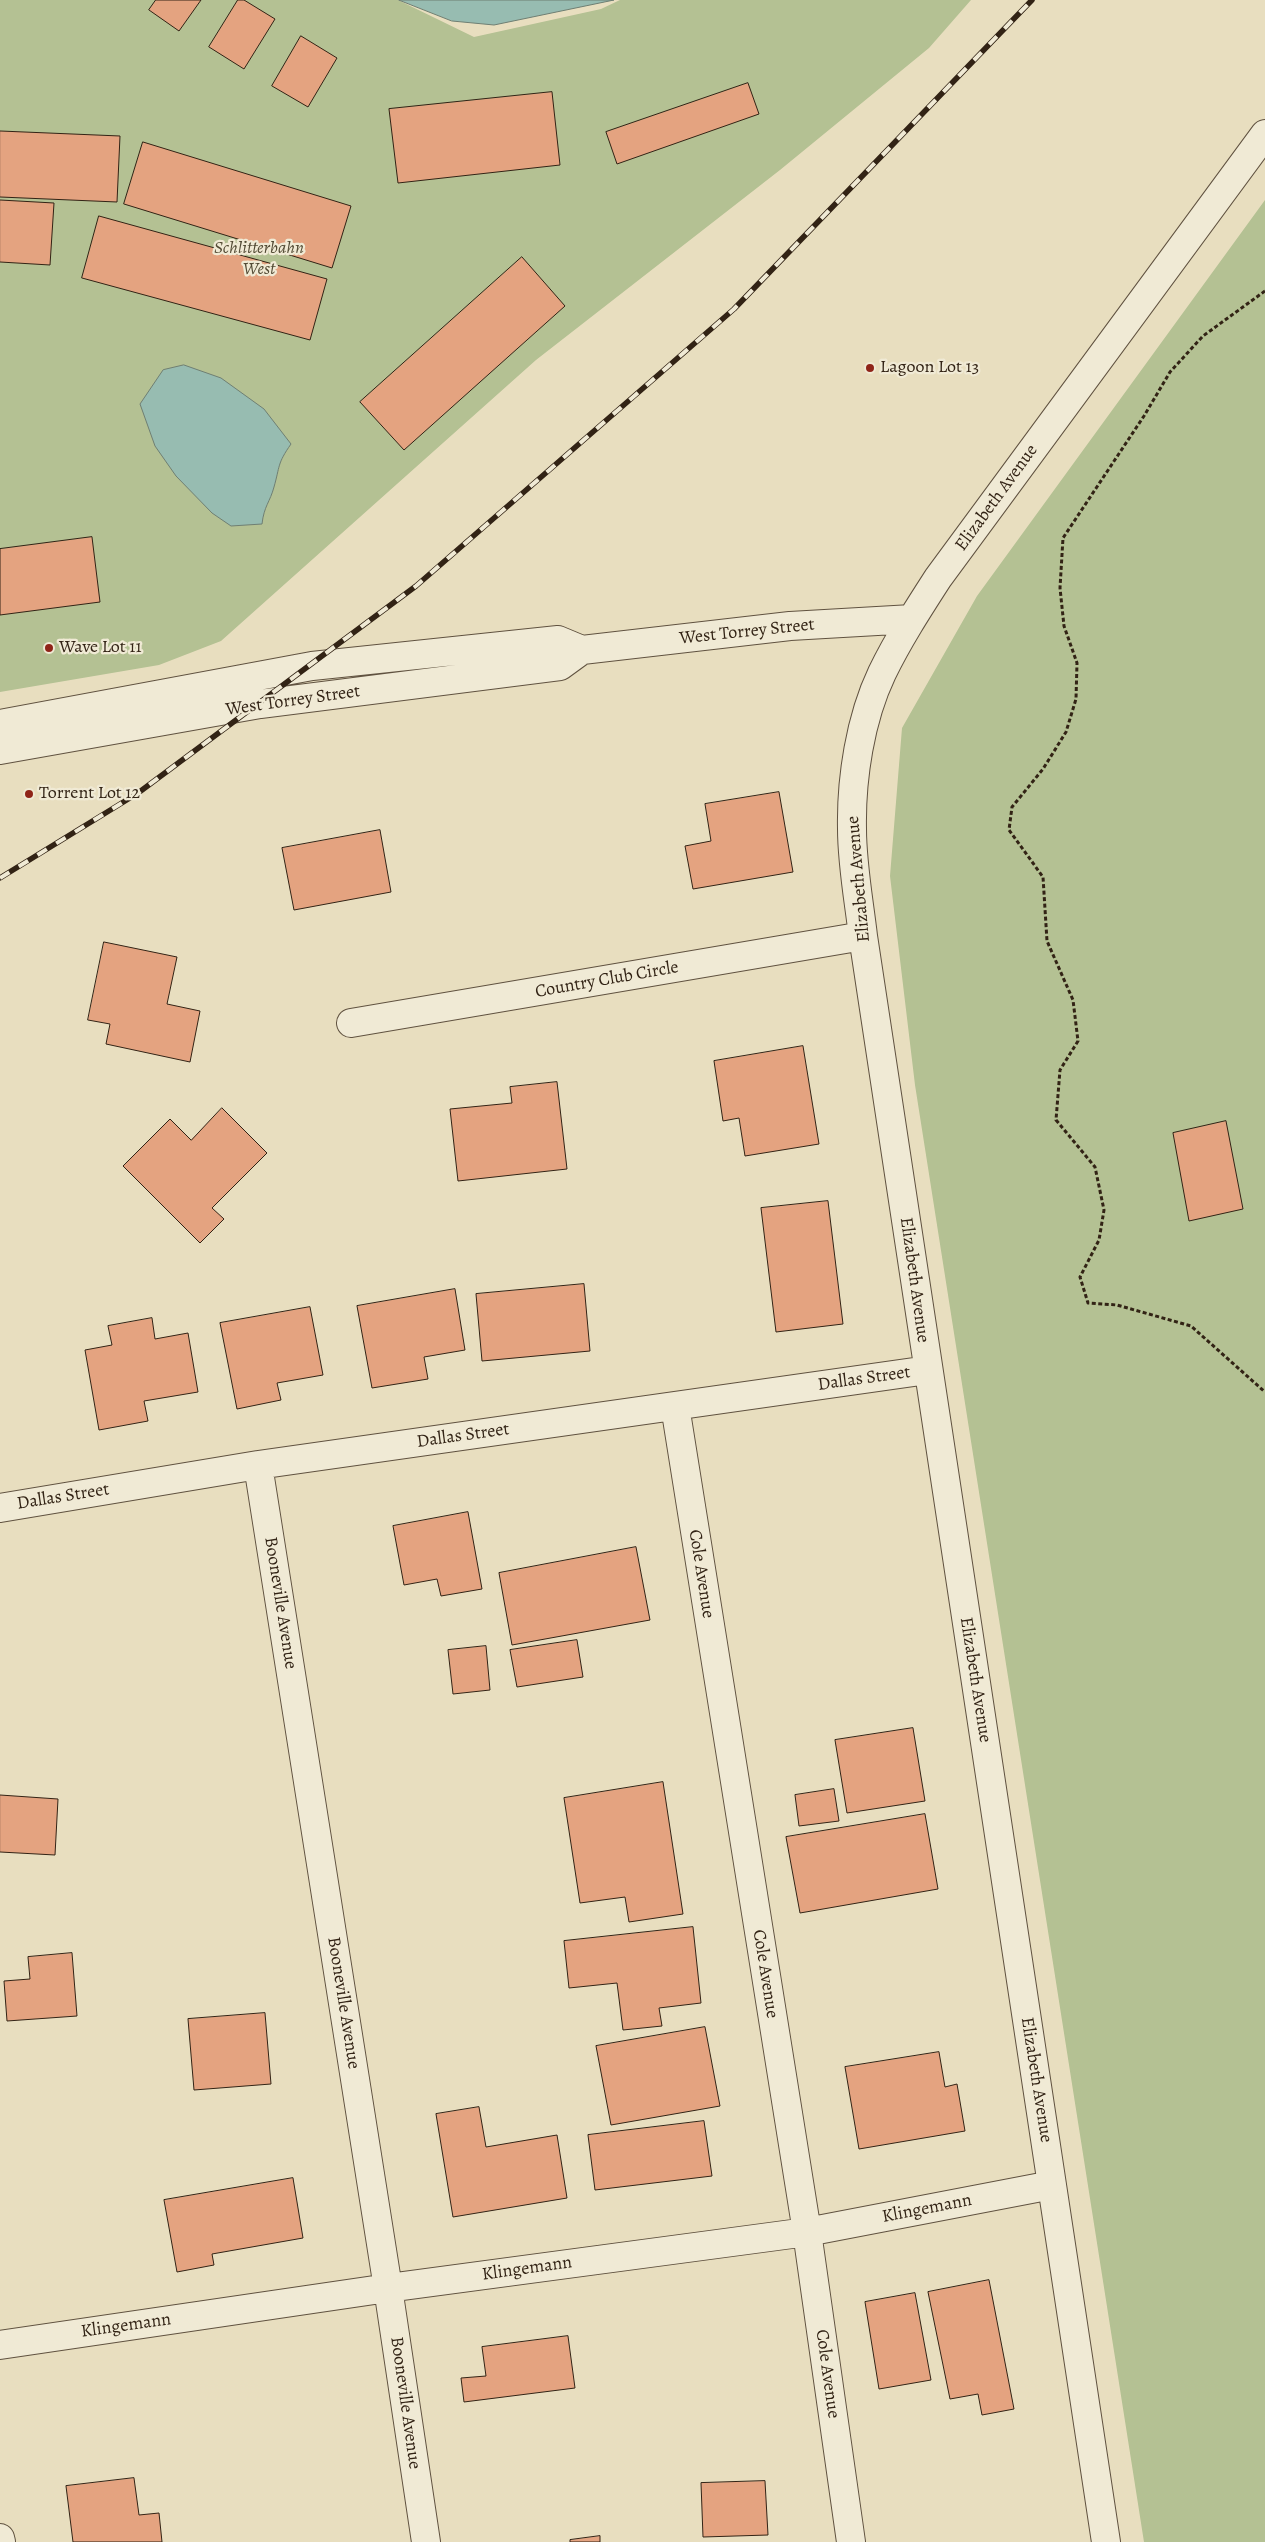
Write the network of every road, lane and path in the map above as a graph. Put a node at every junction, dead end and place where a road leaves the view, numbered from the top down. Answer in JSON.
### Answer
{"nodes":[{"id":1,"x":1265,"y":134,"type":"edge"},
{"id":2,"x":1265,"y":291,"type":"edge"},
{"id":3,"x":912,"y":619,"type":"junction"},
{"id":4,"x":582,"y":650,"type":"junction"},
{"id":5,"x":0,"y":724,"type":"edge"},
{"id":6,"x":0,"y":750,"type":"edge"},
{"id":7,"x":863,"y":936,"type":"junction"},
{"id":8,"x":351,"y":1024,"type":"dead end"},
{"id":9,"x":928,"y":1370,"type":"junction"},
{"id":10,"x":1265,"y":1392,"type":"edge"},
{"id":11,"x":674,"y":1406,"type":"junction"},
{"id":12,"x":258,"y":1465,"type":"junction"},
{"id":13,"x":0,"y":1508,"type":"edge"},
{"id":14,"x":1052,"y":2185,"type":"junction"},
{"id":15,"x":807,"y":2232,"type":"junction"},
{"id":16,"x":388,"y":2288,"type":"junction"},
{"id":17,"x":0,"y":2345,"type":"edge"},
{"id":18,"x":0,"y":2538,"type":"edge"},
{"id":19,"x":1,"y":2542,"type":"edge"},
{"id":20,"x":426,"y":2542,"type":"edge"},
{"id":21,"x":851,"y":2542,"type":"edge"},
{"id":22,"x":1106,"y":2542,"type":"edge"}],
"edges":[{"from":1,"to":3,"type":"street","name":"Elizabeth Avenue"},
{"from":2,"to":10,"type":"path"},
{"from":3,"to":4,"type":"street","name":"West Torrey Street"},
{"from":3,"to":7,"type":"street","name":"Elizabeth Avenue"},
{"from":4,"to":5,"type":"street","name":"West Torrey Street"},
{"from":4,"to":6,"type":"street","name":"West Torrey Street"},
{"from":7,"to":8,"type":"street","name":"Country Club Circle"},
{"from":7,"to":9,"type":"street","name":"Elizabeth Avenue"},
{"from":9,"to":11,"type":"street","name":"Dallas Street"},
{"from":9,"to":14,"type":"street","name":"Elizabeth Avenue"},
{"from":11,"to":12,"type":"street","name":"Dallas Street"},
{"from":11,"to":15,"type":"street","name":"Cole Avenue"},
{"from":12,"to":13,"type":"street","name":"Dallas Street"},
{"from":12,"to":16,"type":"street","name":"Booneville Avenue"},
{"from":14,"to":15,"type":"street","name":"Klingemann"},
{"from":14,"to":22,"type":"street","name":"Elizabeth Avenue"},
{"from":15,"to":16,"type":"street","name":"Klingemann"},
{"from":15,"to":21,"type":"street","name":"Cole Avenue"},
{"from":16,"to":17,"type":"street","name":"Klingemann"},
{"from":16,"to":20,"type":"street","name":"Booneville Avenue"},
{"from":18,"to":19,"type":"street"}]}
